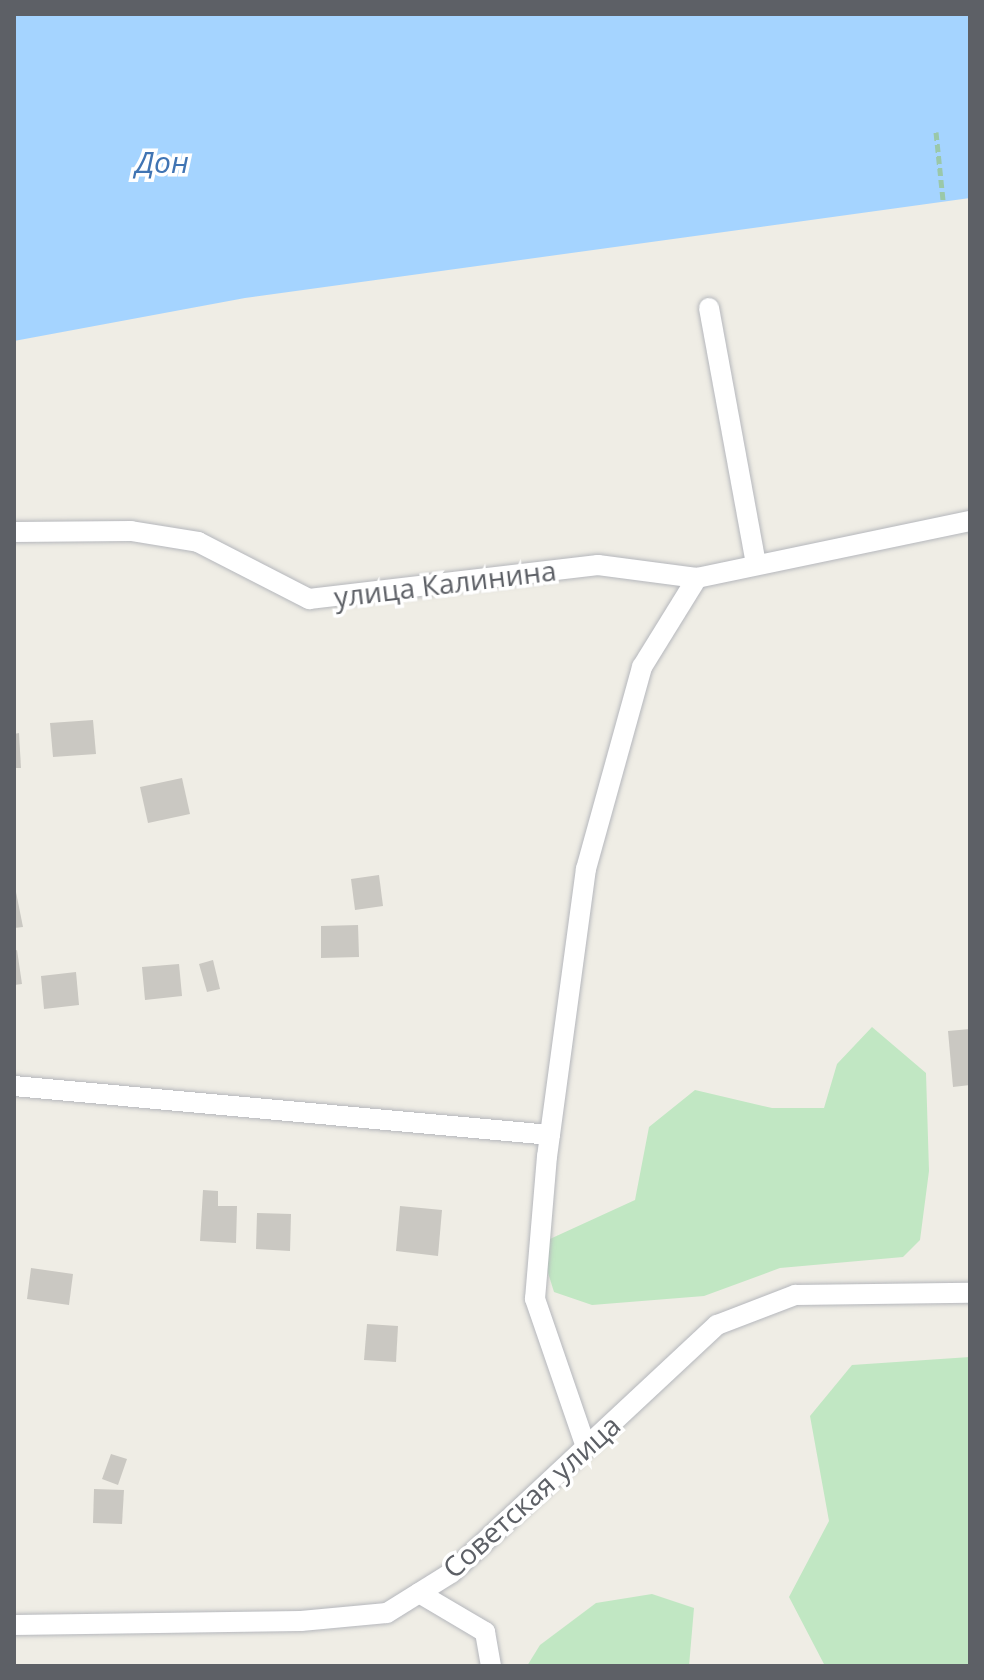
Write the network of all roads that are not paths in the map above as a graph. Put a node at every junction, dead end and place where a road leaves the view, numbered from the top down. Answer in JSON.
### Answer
{"nodes":[{"id":1,"x":709,"y":308,"type":"dead end"},
{"id":2,"x":970,"y":521,"type":"edge"},
{"id":3,"x":14,"y":532,"type":"edge"},
{"id":4,"x":756,"y":564,"type":"junction"},
{"id":5,"x":697,"y":578,"type":"junction"},
{"id":6,"x":14,"y":1086,"type":"edge"},
{"id":7,"x":550,"y":1135,"type":"junction"},
{"id":8,"x":970,"y":1293,"type":"edge"},
{"id":9,"x":586,"y":1447,"type":"junction"},
{"id":10,"x":419,"y":1593,"type":"junction"},
{"id":11,"x":14,"y":1625,"type":"edge"},
{"id":12,"x":491,"y":1666,"type":"edge"}],
"edges":[{"from":1,"to":4,"type":"street"},
{"from":2,"to":4,"type":"street","name":"улица Калинина"},
{"from":3,"to":5,"type":"street","name":"улица Калинина"},
{"from":4,"to":5,"type":"street","name":"улица Калинина"},
{"from":5,"to":7,"type":"street"},
{"from":6,"to":7,"type":"street"},
{"from":7,"to":9,"type":"street"},
{"from":8,"to":9,"type":"street","name":"Советская улица"},
{"from":9,"to":10,"type":"street","name":"Советская улица"},
{"from":10,"to":11,"type":"street","name":"Советская улица"},
{"from":10,"to":12,"type":"street"}]}
